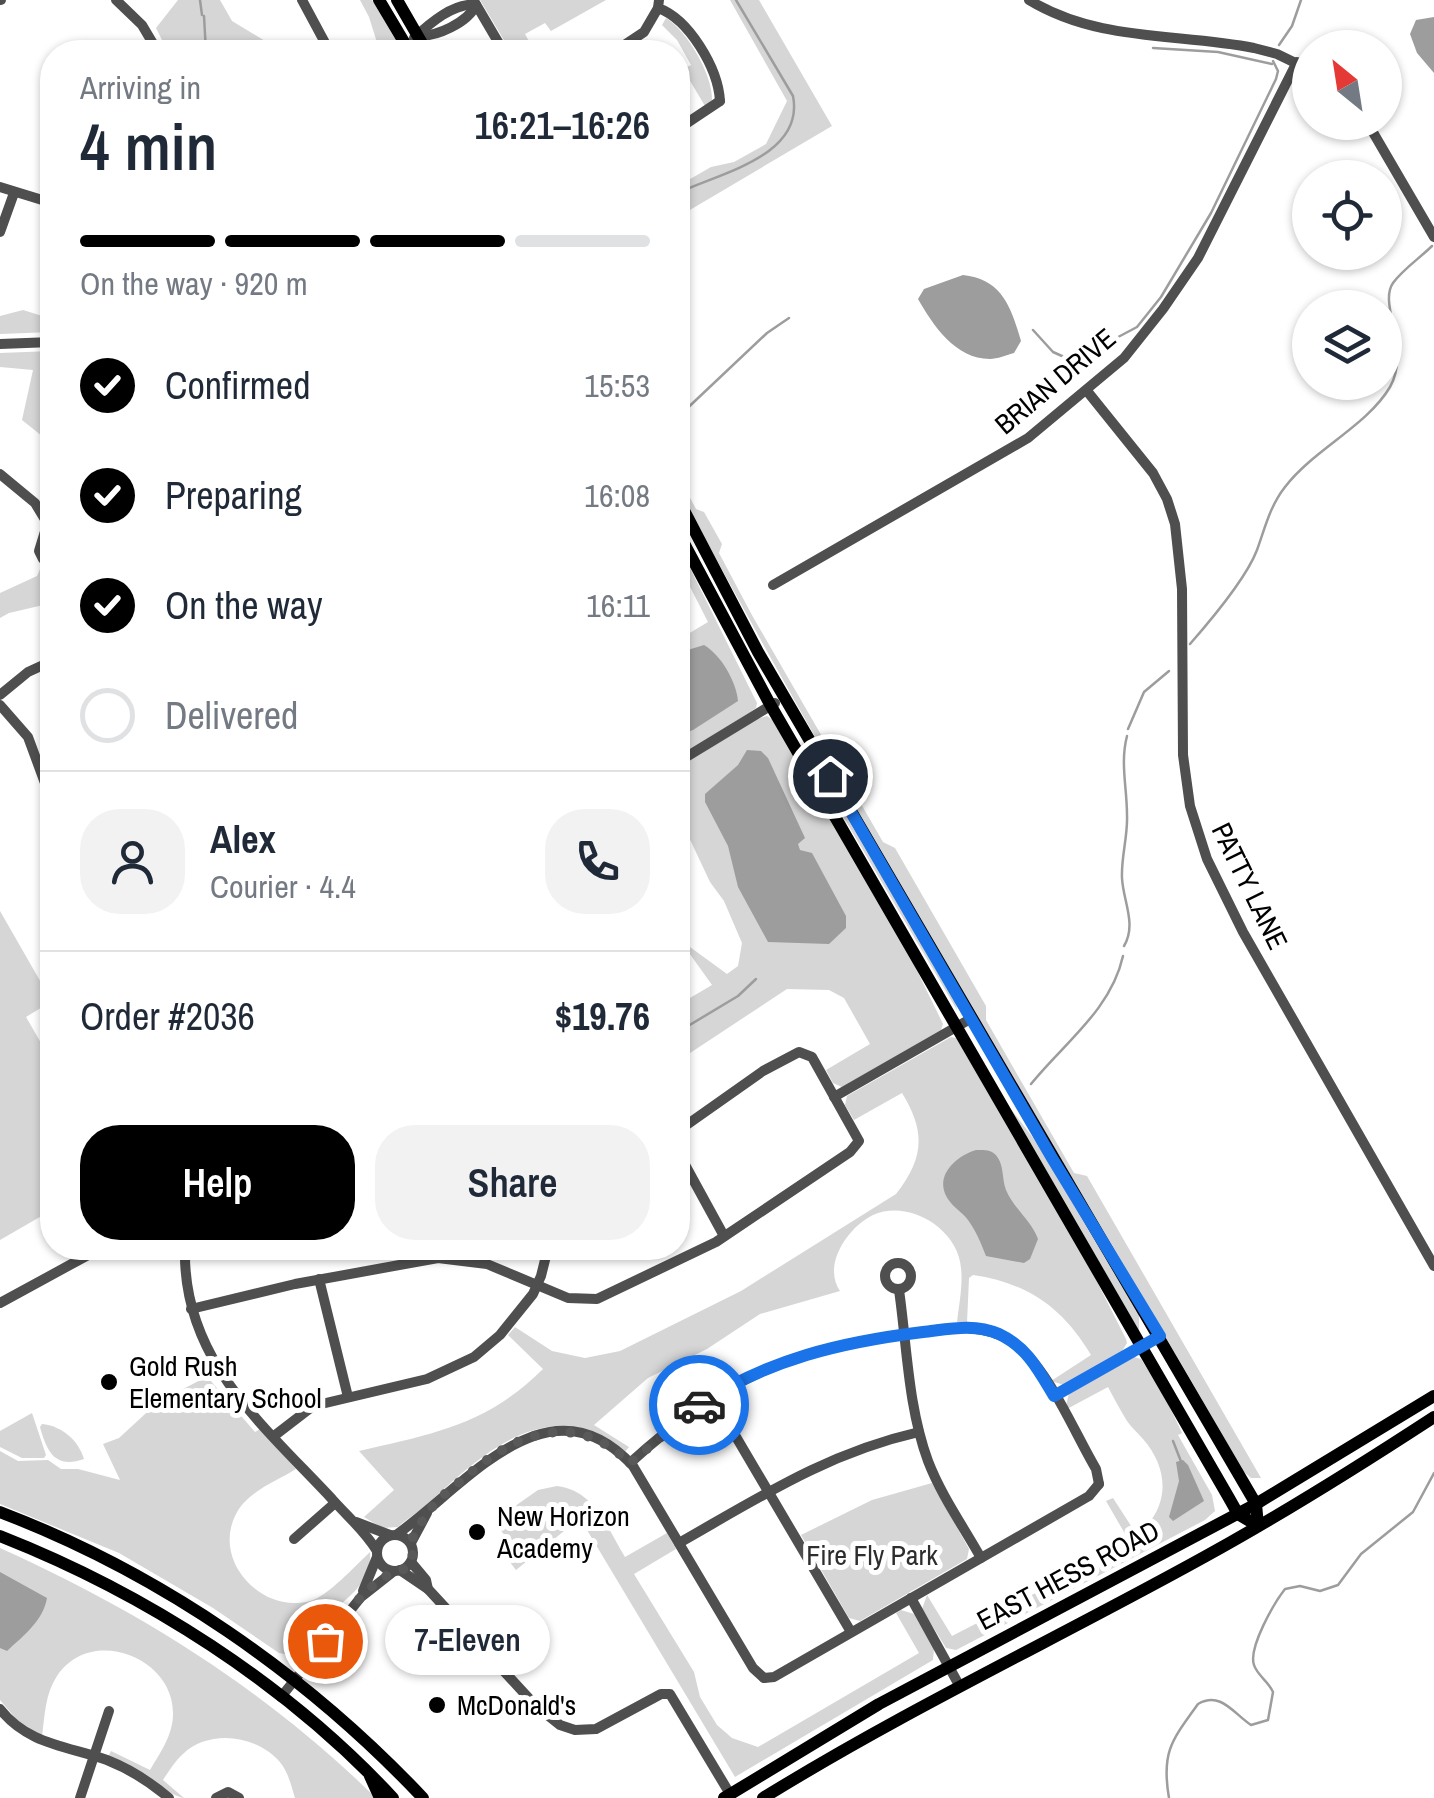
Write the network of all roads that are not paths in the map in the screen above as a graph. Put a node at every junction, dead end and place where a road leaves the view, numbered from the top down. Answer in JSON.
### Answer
{"nodes":[{"id":1,"x":117,"y":0,"type":"edge"},
{"id":2,"x":302,"y":0,"type":"edge"},
{"id":3,"x":379,"y":0,"type":"edge"},
{"id":4,"x":397,"y":0,"type":"edge"},
{"id":5,"x":1029,"y":0,"type":"edge"},
{"id":6,"x":475,"y":2,"type":"edge"},
{"id":7,"x":658,"y":4,"type":"edge"},
{"id":8,"x":418,"y":36,"type":"junction"},
{"id":9,"x":151,"y":40,"type":"edge"},
{"id":10,"x":324,"y":40,"type":"edge"},
{"id":11,"x":402,"y":40,"type":"edge"},
{"id":12,"x":414,"y":40,"type":"edge"},
{"id":13,"x":420,"y":40,"type":"edge"},
{"id":14,"x":497,"y":40,"type":"edge"},
{"id":15,"x":632,"y":40,"type":"edge"},
{"id":16,"x":1292,"y":60,"type":"edge"},
{"id":17,"x":1292,"y":72,"type":"edge"},
{"id":18,"x":690,"y":122,"type":"edge"},
{"id":19,"x":1377,"y":140,"type":"edge"},
{"id":20,"x":0,"y":187,"type":"edge"},
{"id":21,"x":14,"y":193,"type":"junction"},
{"id":22,"x":40,"y":201,"type":"edge"},
{"id":23,"x":0,"y":232,"type":"edge"},
{"id":24,"x":1434,"y":237,"type":"edge"},
{"id":25,"x":40,"y":342,"type":"edge"},
{"id":26,"x":0,"y":344,"type":"edge"},
{"id":27,"x":1087,"y":391,"type":"junction"},
{"id":28,"x":0,"y":474,"type":"edge"},
{"id":29,"x":40,"y":509,"type":"edge"},
{"id":30,"x":690,"y":521,"type":"edge"},
{"id":31,"x":690,"y":554,"type":"edge"},
{"id":32,"x":773,"y":585,"type":"dead end"},
{"id":33,"x":40,"y":666,"type":"edge"},
{"id":34,"x":0,"y":696,"type":"edge"},
{"id":35,"x":785,"y":698,"type":"junction"},
{"id":36,"x":0,"y":705,"type":"edge"},
{"id":37,"x":771,"y":706,"type":"junction"},
{"id":38,"x":690,"y":755,"type":"edge"},
{"id":39,"x":40,"y":770,"type":"edge"},
{"id":40,"x":972,"y":1018,"type":"junction"},
{"id":41,"x":958,"y":1026,"type":"junction"},
{"id":42,"x":834,"y":1097,"type":"junction"},
{"id":43,"x":690,"y":1123,"type":"edge"},
{"id":44,"x":690,"y":1174,"type":"edge"},
{"id":45,"x":724,"y":1236,"type":"junction"},
{"id":46,"x":690,"y":1255,"type":"edge"},
{"id":47,"x":80,"y":1260,"type":"edge"},
{"id":48,"x":185,"y":1260,"type":"edge"},
{"id":49,"x":434,"y":1260,"type":"edge"},
{"id":50,"x":459,"y":1260,"type":"edge"},
{"id":51,"x":545,"y":1260,"type":"edge"},
{"id":52,"x":680,"y":1260,"type":"edge"},
{"id":53,"x":1434,"y":1266,"type":"edge"},
{"id":54,"x":320,"y":1280,"type":"junction"},
{"id":55,"x":538,"y":1285,"type":"junction"},
{"id":56,"x":899,"y":1290,"type":"dead end"},
{"id":57,"x":0,"y":1303,"type":"edge"},
{"id":58,"x":191,"y":1309,"type":"junction"},
{"id":59,"x":905,"y":1334,"type":"junction"},
{"id":60,"x":1160,"y":1336,"type":"junction"},
{"id":61,"x":1143,"y":1346,"type":"junction"},
{"id":62,"x":712,"y":1396,"type":"junction"},
{"id":63,"x":1054,"y":1396,"type":"junction"},
{"id":64,"x":1434,"y":1396,"type":"edge"},
{"id":65,"x":348,"y":1397,"type":"junction"},
{"id":66,"x":1434,"y":1417,"type":"edge"},
{"id":67,"x":919,"y":1432,"type":"junction"},
{"id":68,"x":274,"y":1436,"type":"junction"},
{"id":69,"x":630,"y":1463,"type":"junction"},
{"id":70,"x":770,"y":1491,"type":"junction"},
{"id":71,"x":335,"y":1503,"type":"junction"},
{"id":72,"x":1256,"y":1504,"type":"junction"},
{"id":73,"x":0,"y":1512,"type":"edge"},
{"id":74,"x":428,"y":1512,"type":"junction"},
{"id":75,"x":1238,"y":1514,"type":"junction"},
{"id":76,"x":356,"y":1522,"type":"junction"},
{"id":77,"x":1258,"y":1526,"type":"junction"},
{"id":78,"x":393,"y":1535,"type":"junction"},
{"id":79,"x":0,"y":1536,"type":"edge"},
{"id":80,"x":294,"y":1539,"type":"dead end"},
{"id":81,"x":411,"y":1543,"type":"junction"},
{"id":82,"x":680,"y":1543,"type":"junction"},
{"id":83,"x":377,"y":1554,"type":"junction"},
{"id":84,"x":981,"y":1558,"type":"junction"},
{"id":85,"x":411,"y":1562,"type":"junction"},
{"id":86,"x":397,"y":1571,"type":"junction"},
{"id":87,"x":428,"y":1589,"type":"junction"},
{"id":88,"x":360,"y":1597,"type":"junction"},
{"id":89,"x":910,"y":1598,"type":"junction"},
{"id":90,"x":851,"y":1632,"type":"junction"},
{"id":91,"x":949,"y":1666,"type":"junction"},
{"id":92,"x":294,"y":1680,"type":"junction"},
{"id":93,"x":959,"y":1684,"type":"junction"},
{"id":94,"x":281,"y":1697,"type":"junction"},
{"id":95,"x":0,"y":1709,"type":"edge"},
{"id":96,"x":109,"y":1712,"type":"dead end"},
{"id":97,"x":95,"y":1756,"type":"junction"},
{"id":98,"x":369,"y":1774,"type":"junction"},
{"id":99,"x":727,"y":1796,"type":"edge"},
{"id":100,"x":80,"y":1798,"type":"edge"},
{"id":101,"x":168,"y":1798,"type":"edge"},
{"id":102,"x":216,"y":1798,"type":"edge"},
{"id":103,"x":239,"y":1798,"type":"edge"},
{"id":104,"x":380,"y":1798,"type":"edge"},
{"id":105,"x":393,"y":1798,"type":"edge"},
{"id":106,"x":424,"y":1798,"type":"edge"},
{"id":107,"x":763,"y":1798,"type":"edge"}],
"edges":[{"from":1,"to":9,"type":"street"},
{"from":2,"to":10,"type":"street"},
{"from":3,"to":11,"type":"main road"},
{"from":4,"to":8,"type":"main road"},
{"from":5,"to":16,"type":"street"},
{"from":6,"to":8,"type":"street"},
{"from":6,"to":14,"type":"street"},
{"from":7,"to":15,"type":"street"},
{"from":7,"to":18,"type":"street"},
{"from":8,"to":12,"type":"street"},
{"from":8,"to":13,"type":"main road"},
{"from":17,"to":27,"type":"street","name":"BRIAN DRIVE"},
{"from":19,"to":24,"type":"street"},
{"from":20,"to":21,"type":"street"},
{"from":21,"to":22,"type":"street"},
{"from":21,"to":23,"type":"street"},
{"from":25,"to":26,"type":"street"},
{"from":27,"to":32,"type":"street","name":"BRIAN DRIVE"},
{"from":27,"to":53,"type":"street","name":"PATTY LANE"},
{"from":28,"to":29,"type":"street"},
{"from":30,"to":35,"type":"main road"},
{"from":31,"to":37,"type":"main road"},
{"from":33,"to":34,"type":"street"},
{"from":35,"to":37,"type":"street"},
{"from":35,"to":40,"type":"main road"},
{"from":36,"to":39,"type":"street"},
{"from":37,"to":38,"type":"street"},
{"from":37,"to":41,"type":"main road"},
{"from":40,"to":41,"type":"street"},
{"from":40,"to":60,"type":"main road"},
{"from":41,"to":42,"type":"street"},
{"from":41,"to":61,"type":"main road"},
{"from":42,"to":43,"type":"street"},
{"from":42,"to":45,"type":"street"},
{"from":44,"to":45,"type":"street"},
{"from":45,"to":46,"type":"street"},
{"from":47,"to":57,"type":"street"},
{"from":48,"to":58,"type":"street"},
{"from":49,"to":54,"type":"street"},
{"from":50,"to":55,"type":"street"},
{"from":51,"to":55,"type":"street"},
{"from":52,"to":55,"type":"street"},
{"from":54,"to":58,"type":"street"},
{"from":54,"to":65,"type":"street"},
{"from":55,"to":65,"type":"street"},
{"from":56,"to":59,"type":"street"},
{"from":58,"to":68,"type":"street"},
{"from":59,"to":62,"type":"street"},
{"from":59,"to":63,"type":"street"},
{"from":59,"to":67,"type":"street"},
{"from":60,"to":61,"type":"street"},
{"from":60,"to":72,"type":"main road"},
{"from":61,"to":63,"type":"street"},
{"from":61,"to":75,"type":"main road"},
{"from":62,"to":69,"type":"street"},
{"from":62,"to":70,"type":"street"},
{"from":63,"to":84,"type":"street"},
{"from":64,"to":72,"type":"main road","name":"EAST HESS ROAD"},
{"from":65,"to":68,"type":"street"},
{"from":66,"to":77,"type":"main road","name":"EAST HESS ROAD"},
{"from":67,"to":70,"type":"street"},
{"from":67,"to":84,"type":"street"},
{"from":68,"to":71,"type":"street"},
{"from":69,"to":74,"type":"street"},
{"from":69,"to":82,"type":"street"},
{"from":70,"to":82,"type":"street"},
{"from":70,"to":90,"type":"street"},
{"from":71,"to":76,"type":"street"},
{"from":71,"to":80,"type":"street"},
{"from":72,"to":75,"type":"main road","name":"EAST HESS ROAD"},
{"from":72,"to":77,"type":"main road"},
{"from":73,"to":92,"type":"main road"},
{"from":74,"to":78,"type":"street"},
{"from":74,"to":81,"type":"street"},
{"from":75,"to":77,"type":"main road"},
{"from":75,"to":91,"type":"main road","name":"EAST HESS ROAD"},
{"from":76,"to":78,"type":"street"},
{"from":76,"to":83,"type":"street"},
{"from":77,"to":93,"type":"main road","name":"EAST HESS ROAD"},
{"from":78,"to":81,"type":"street"},
{"from":78,"to":83,"type":"street"},
{"from":79,"to":94,"type":"main road"},
{"from":81,"to":85,"type":"street"},
{"from":82,"to":90,"type":"street"},
{"from":83,"to":86,"type":"street"},
{"from":83,"to":88,"type":"street"},
{"from":84,"to":89,"type":"street"},
{"from":85,"to":86,"type":"street"},
{"from":85,"to":87,"type":"street"},
{"from":86,"to":87,"type":"street"},
{"from":86,"to":88,"type":"street"},
{"from":87,"to":99,"type":"street"},
{"from":88,"to":92,"type":"street"},
{"from":89,"to":90,"type":"street"},
{"from":89,"to":91,"type":"street"},
{"from":91,"to":93,"type":"street"},
{"from":91,"to":99,"type":"main road","name":"EAST HESS ROAD"},
{"from":92,"to":94,"type":"street"},
{"from":92,"to":106,"type":"main road"},
{"from":93,"to":107,"type":"main road","name":"EAST HESS ROAD"},
{"from":94,"to":98,"type":"main road"},
{"from":95,"to":97,"type":"street"},
{"from":96,"to":97,"type":"street"},
{"from":97,"to":100,"type":"street"},
{"from":97,"to":101,"type":"street"},
{"from":98,"to":104,"type":"main road"},
{"from":98,"to":105,"type":"main road"},
{"from":102,"to":103,"type":"street"}]}
